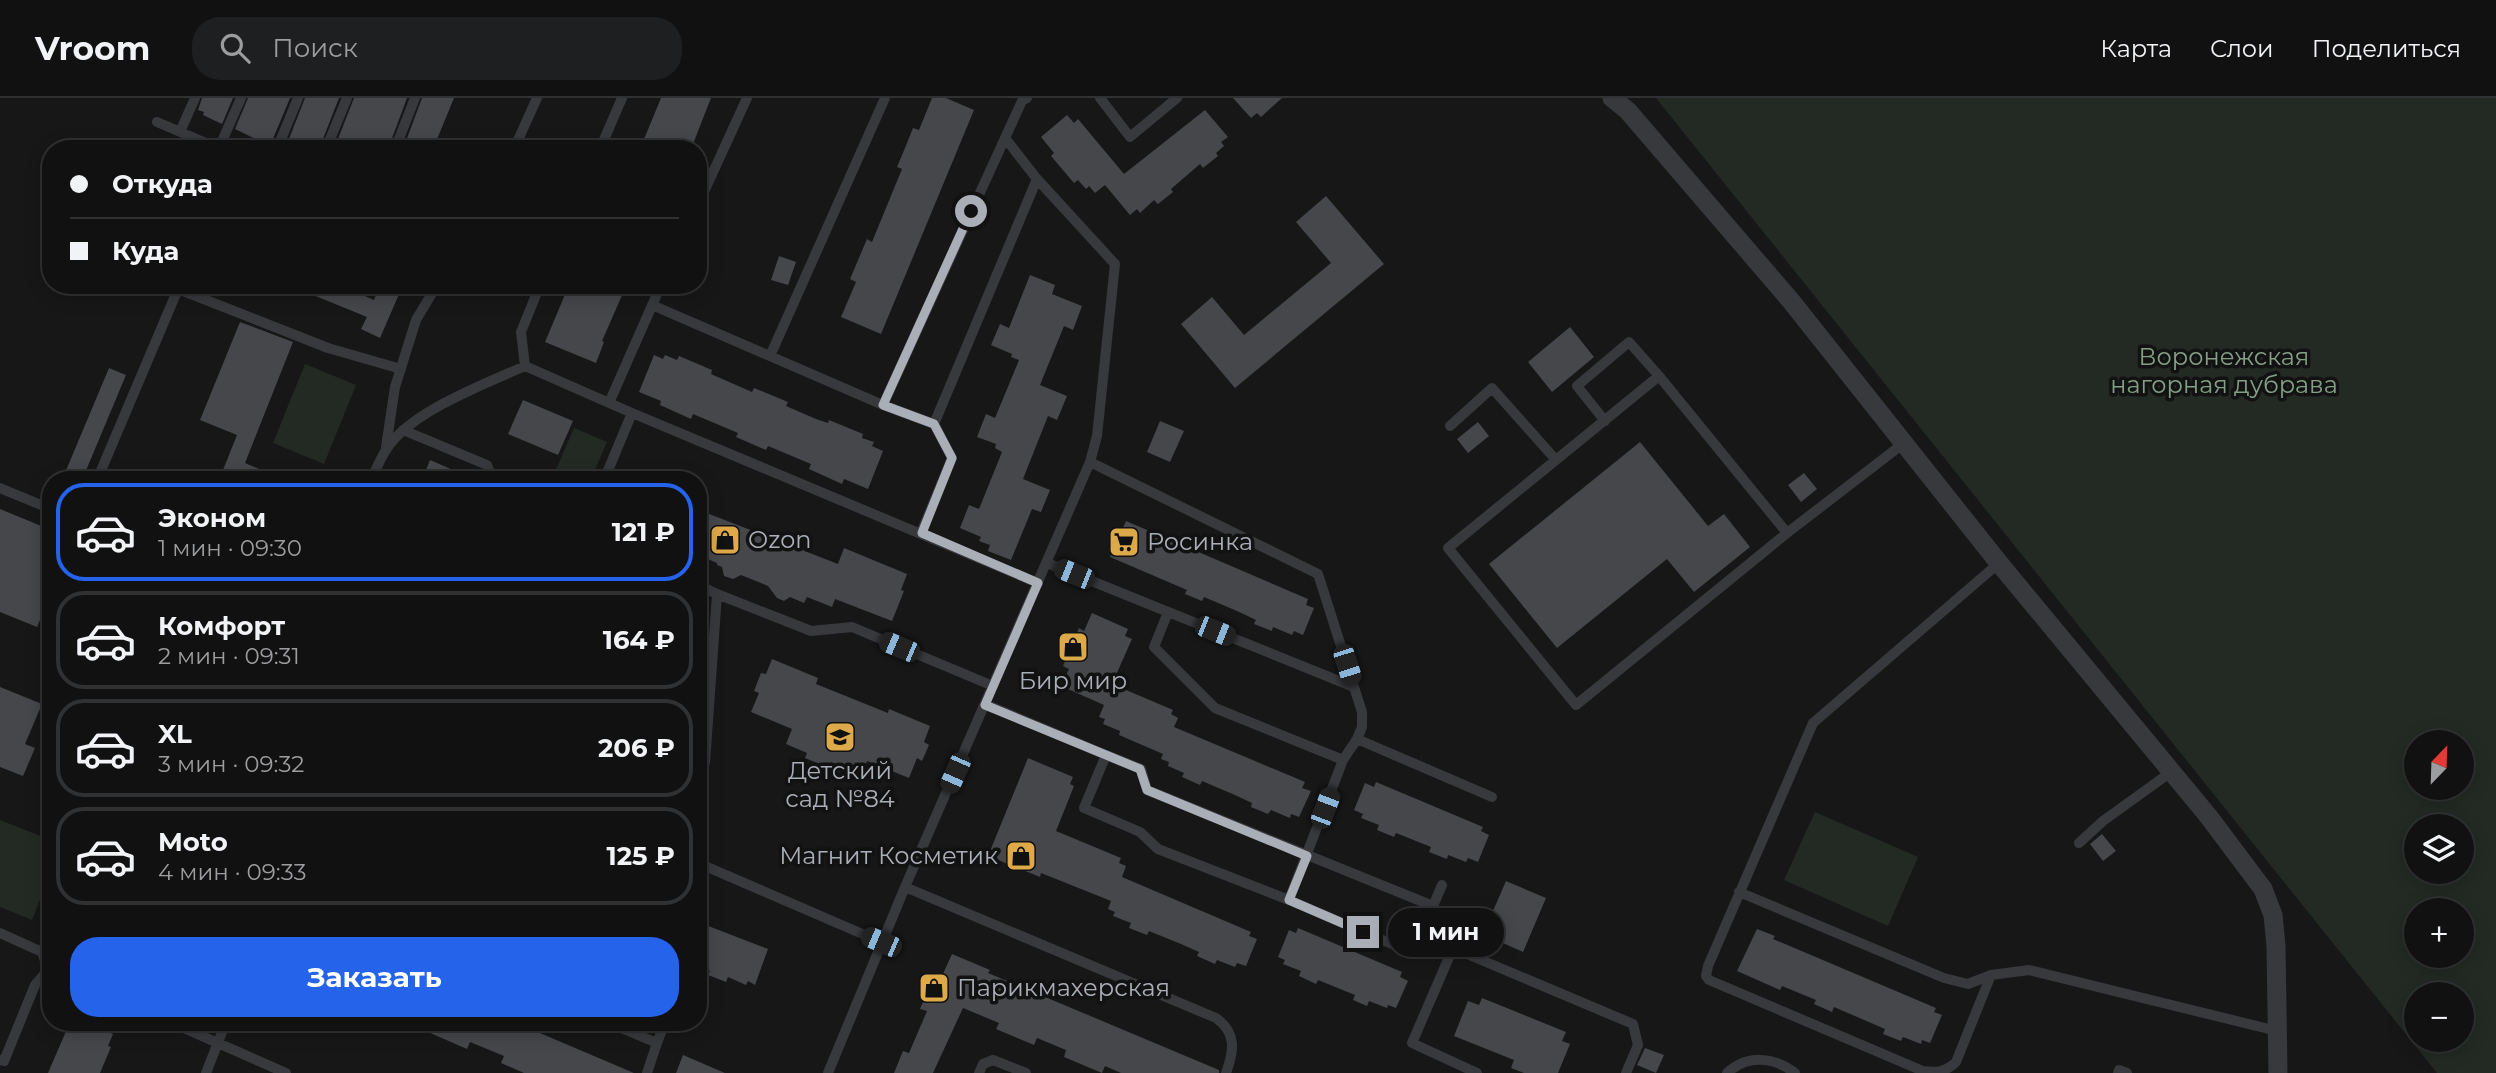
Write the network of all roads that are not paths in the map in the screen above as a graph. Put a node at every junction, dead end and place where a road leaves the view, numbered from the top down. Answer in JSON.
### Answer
{"nodes":[{"id":1,"x":194,"y":98,"type":"edge"},
{"id":2,"x":241,"y":98,"type":"edge"},
{"id":3,"x":298,"y":98,"type":"edge"},
{"id":4,"x":347,"y":98,"type":"edge"},
{"id":5,"x":415,"y":98,"type":"edge"},
{"id":6,"x":537,"y":98,"type":"edge"},
{"id":7,"x":622,"y":98,"type":"edge"},
{"id":8,"x":747,"y":98,"type":"edge"},
{"id":9,"x":885,"y":98,"type":"edge"},
{"id":10,"x":1100,"y":98,"type":"edge"},
{"id":11,"x":1177,"y":98,"type":"edge"},
{"id":12,"x":1612,"y":98,"type":"edge"},
{"id":13,"x":1023,"y":99,"type":"edge"},
{"id":14,"x":156,"y":122,"type":"dead end"},
{"id":15,"x":180,"y":132,"type":"junction"},
{"id":16,"x":1005,"y":138,"type":"junction"},
{"id":17,"x":199,"y":140,"type":"edge"},
{"id":18,"x":224,"y":140,"type":"edge"},
{"id":19,"x":281,"y":140,"type":"edge"},
{"id":20,"x":330,"y":140,"type":"edge"},
{"id":21,"x":399,"y":140,"type":"edge"},
{"id":22,"x":518,"y":140,"type":"edge"},
{"id":23,"x":604,"y":140,"type":"edge"},
{"id":24,"x":1037,"y":179,"type":"junction"},
{"id":25,"x":707,"y":185,"type":"edge"},
{"id":26,"x":176,"y":294,"type":"edge"},
{"id":27,"x":191,"y":294,"type":"edge"},
{"id":28,"x":432,"y":294,"type":"edge"},
{"id":29,"x":536,"y":294,"type":"edge"},
{"id":30,"x":658,"y":294,"type":"edge"},
{"id":31,"x":652,"y":305,"type":"junction"},
{"id":32,"x":770,"y":356,"type":"junction"},
{"id":33,"x":525,"y":366,"type":"junction"},
{"id":34,"x":401,"y":369,"type":"junction"},
{"id":35,"x":1659,"y":376,"type":"junction"},
{"id":36,"x":610,"y":403,"type":"junction"},
{"id":37,"x":883,"y":405,"type":"junction"},
{"id":38,"x":632,"y":413,"type":"junction"},
{"id":39,"x":1605,"y":421,"type":"junction"},
{"id":40,"x":934,"y":424,"type":"junction"},
{"id":41,"x":1450,"y":426,"type":"dead end"},
{"id":42,"x":403,"y":430,"type":"junction"},
{"id":43,"x":1904,"y":443,"type":"junction"},
{"id":44,"x":386,"y":449,"type":"junction"},
{"id":45,"x":1556,"y":460,"type":"junction"},
{"id":46,"x":1090,"y":462,"type":"junction"},
{"id":47,"x":101,"y":471,"type":"edge"},
{"id":48,"x":376,"y":471,"type":"edge"},
{"id":49,"x":489,"y":471,"type":"edge"},
{"id":50,"x":608,"y":471,"type":"edge"},
{"id":51,"x":0,"y":488,"type":"edge"},
{"id":52,"x":42,"y":505,"type":"edge"},
{"id":53,"x":922,"y":533,"type":"junction"},
{"id":54,"x":1787,"y":533,"type":"junction"},
{"id":55,"x":1047,"y":563,"type":"junction"},
{"id":56,"x":1999,"y":563,"type":"junction"},
{"id":57,"x":1038,"y":583,"type":"junction"},
{"id":58,"x":707,"y":589,"type":"edge"},
{"id":59,"x":717,"y":594,"type":"junction"},
{"id":60,"x":1168,"y":611,"type":"junction"},
{"id":61,"x":993,"y":686,"type":"junction"},
{"id":62,"x":1354,"y":687,"type":"junction"},
{"id":63,"x":985,"y":705,"type":"junction"},
{"id":64,"x":707,"y":735,"type":"edge"},
{"id":65,"x":1357,"y":739,"type":"junction"},
{"id":66,"x":1105,"y":755,"type":"junction"},
{"id":67,"x":1343,"y":760,"type":"junction"},
{"id":68,"x":2171,"y":772,"type":"junction"},
{"id":69,"x":1492,"y":797,"type":"dead end"},
{"id":70,"x":2079,"y":843,"type":"dead end"},
{"id":71,"x":1307,"y":856,"type":"junction"},
{"id":72,"x":707,"y":867,"type":"edge"},
{"id":73,"x":1442,"y":885,"type":"dead end"},
{"id":74,"x":905,"y":887,"type":"junction"},
{"id":75,"x":1740,"y":892,"type":"junction"},
{"id":76,"x":1289,"y":900,"type":"junction"},
{"id":77,"x":1433,"y":906,"type":"junction"},
{"id":78,"x":0,"y":933,"type":"edge"},
{"id":79,"x":881,"y":942,"type":"junction"},
{"id":80,"x":42,"y":952,"type":"edge"},
{"id":81,"x":1991,"y":975,"type":"junction"},
{"id":82,"x":42,"y":978,"type":"edge"},
{"id":83,"x":192,"y":1031,"type":"edge"},
{"id":84,"x":222,"y":1031,"type":"edge"},
{"id":85,"x":628,"y":1031,"type":"edge"},
{"id":86,"x":662,"y":1031,"type":"edge"},
{"id":87,"x":2277,"y":1031,"type":"junction"},
{"id":88,"x":218,"y":1042,"type":"junction"},
{"id":89,"x":657,"y":1043,"type":"junction"},
{"id":90,"x":1,"y":1063,"type":"edge"},
{"id":91,"x":205,"y":1073,"type":"edge"},
{"id":92,"x":286,"y":1073,"type":"edge"},
{"id":93,"x":647,"y":1073,"type":"edge"},
{"id":94,"x":828,"y":1073,"type":"edge"},
{"id":95,"x":979,"y":1073,"type":"edge"},
{"id":96,"x":1026,"y":1073,"type":"edge"},
{"id":97,"x":1226,"y":1073,"type":"edge"},
{"id":98,"x":1477,"y":1073,"type":"edge"},
{"id":99,"x":1626,"y":1073,"type":"edge"},
{"id":100,"x":1727,"y":1073,"type":"edge"},
{"id":101,"x":1795,"y":1073,"type":"edge"},
{"id":102,"x":2118,"y":1073,"type":"edge"},
{"id":103,"x":2127,"y":1073,"type":"edge"},
{"id":104,"x":2278,"y":1073,"type":"edge"}],
"edges":[{"from":1,"to":15,"type":"lane"},
{"from":2,"to":18,"type":"lane"},
{"from":3,"to":19,"type":"lane"},
{"from":4,"to":20,"type":"lane"},
{"from":5,"to":21,"type":"lane"},
{"from":6,"to":22,"type":"lane"},
{"from":7,"to":23,"type":"lane"},
{"from":8,"to":25,"type":"lane"},
{"from":9,"to":32,"type":"lane"},
{"from":10,"to":11,"type":"lane"},
{"from":12,"to":43,"type":"street"},
{"from":13,"to":16,"type":"lane"},
{"from":14,"to":15,"type":"lane"},
{"from":15,"to":17,"type":"lane"},
{"from":16,"to":24,"type":"lane"},
{"from":16,"to":37,"type":"lane"},
{"from":24,"to":40,"type":"lane"},
{"from":24,"to":46,"type":"lane"},
{"from":26,"to":47,"type":"lane"},
{"from":27,"to":34,"type":"lane"},
{"from":28,"to":34,"type":"lane"},
{"from":29,"to":33,"type":"lane"},
{"from":30,"to":31,"type":"lane"},
{"from":31,"to":32,"type":"lane"},
{"from":31,"to":36,"type":"lane"},
{"from":32,"to":37,"type":"lane"},
{"from":33,"to":36,"type":"lane"},
{"from":33,"to":42,"type":"lane"},
{"from":34,"to":44,"type":"lane"},
{"from":35,"to":39,"type":"lane"},
{"from":35,"to":39,"type":"lane"},
{"from":35,"to":54,"type":"lane"},
{"from":36,"to":38,"type":"lane"},
{"from":37,"to":40,"type":"lane"},
{"from":38,"to":50,"type":"lane"},
{"from":38,"to":53,"type":"lane"},
{"from":39,"to":45,"type":"lane"},
{"from":40,"to":53,"type":"lane"},
{"from":41,"to":45,"type":"lane"},
{"from":42,"to":44,"type":"lane"},
{"from":42,"to":49,"type":"lane"},
{"from":43,"to":54,"type":"lane"},
{"from":43,"to":56,"type":"street"},
{"from":44,"to":48,"type":"lane"},
{"from":45,"to":54,"type":"lane"},
{"from":46,"to":55,"type":"lane"},
{"from":46,"to":62,"type":"lane"},
{"from":51,"to":52,"type":"lane"},
{"from":53,"to":57,"type":"lane"},
{"from":55,"to":57,"type":"lane"},
{"from":55,"to":60,"type":"lane"},
{"from":56,"to":68,"type":"street"},
{"from":56,"to":75,"type":"lane"},
{"from":57,"to":61,"type":"lane"},
{"from":58,"to":59,"type":"lane"},
{"from":59,"to":61,"type":"lane"},
{"from":59,"to":64,"type":"lane"},
{"from":60,"to":62,"type":"lane"},
{"from":60,"to":67,"type":"lane"},
{"from":61,"to":63,"type":"lane"},
{"from":62,"to":65,"type":"lane"},
{"from":63,"to":66,"type":"lane"},
{"from":63,"to":74,"type":"lane"},
{"from":65,"to":67,"type":"lane"},
{"from":65,"to":69,"type":"lane"},
{"from":66,"to":71,"type":"lane"},
{"from":66,"to":76,"type":"lane"},
{"from":67,"to":71,"type":"lane"},
{"from":68,"to":70,"type":"lane"},
{"from":68,"to":87,"type":"street"},
{"from":71,"to":76,"type":"lane"},
{"from":71,"to":77,"type":"lane"},
{"from":72,"to":79,"type":"lane"},
{"from":73,"to":77,"type":"lane"},
{"from":74,"to":79,"type":"lane"},
{"from":74,"to":97,"type":"lane"},
{"from":75,"to":81,"type":"lane"},
{"from":75,"to":81,"type":"lane"},
{"from":76,"to":77,"type":"lane"},
{"from":78,"to":80,"type":"lane"},
{"from":79,"to":94,"type":"lane"},
{"from":81,"to":87,"type":"lane"},
{"from":82,"to":90,"type":"lane"},
{"from":83,"to":88,"type":"lane"},
{"from":84,"to":88,"type":"lane"},
{"from":85,"to":89,"type":"lane"},
{"from":86,"to":89,"type":"lane"},
{"from":87,"to":104,"type":"street"},
{"from":88,"to":91,"type":"lane"},
{"from":88,"to":92,"type":"lane"},
{"from":89,"to":93,"type":"lane"},
{"from":95,"to":96,"type":"lane"},
{"from":98,"to":99,"type":"lane"},
{"from":100,"to":101,"type":"lane"},
{"from":102,"to":103,"type":"lane"}]}
